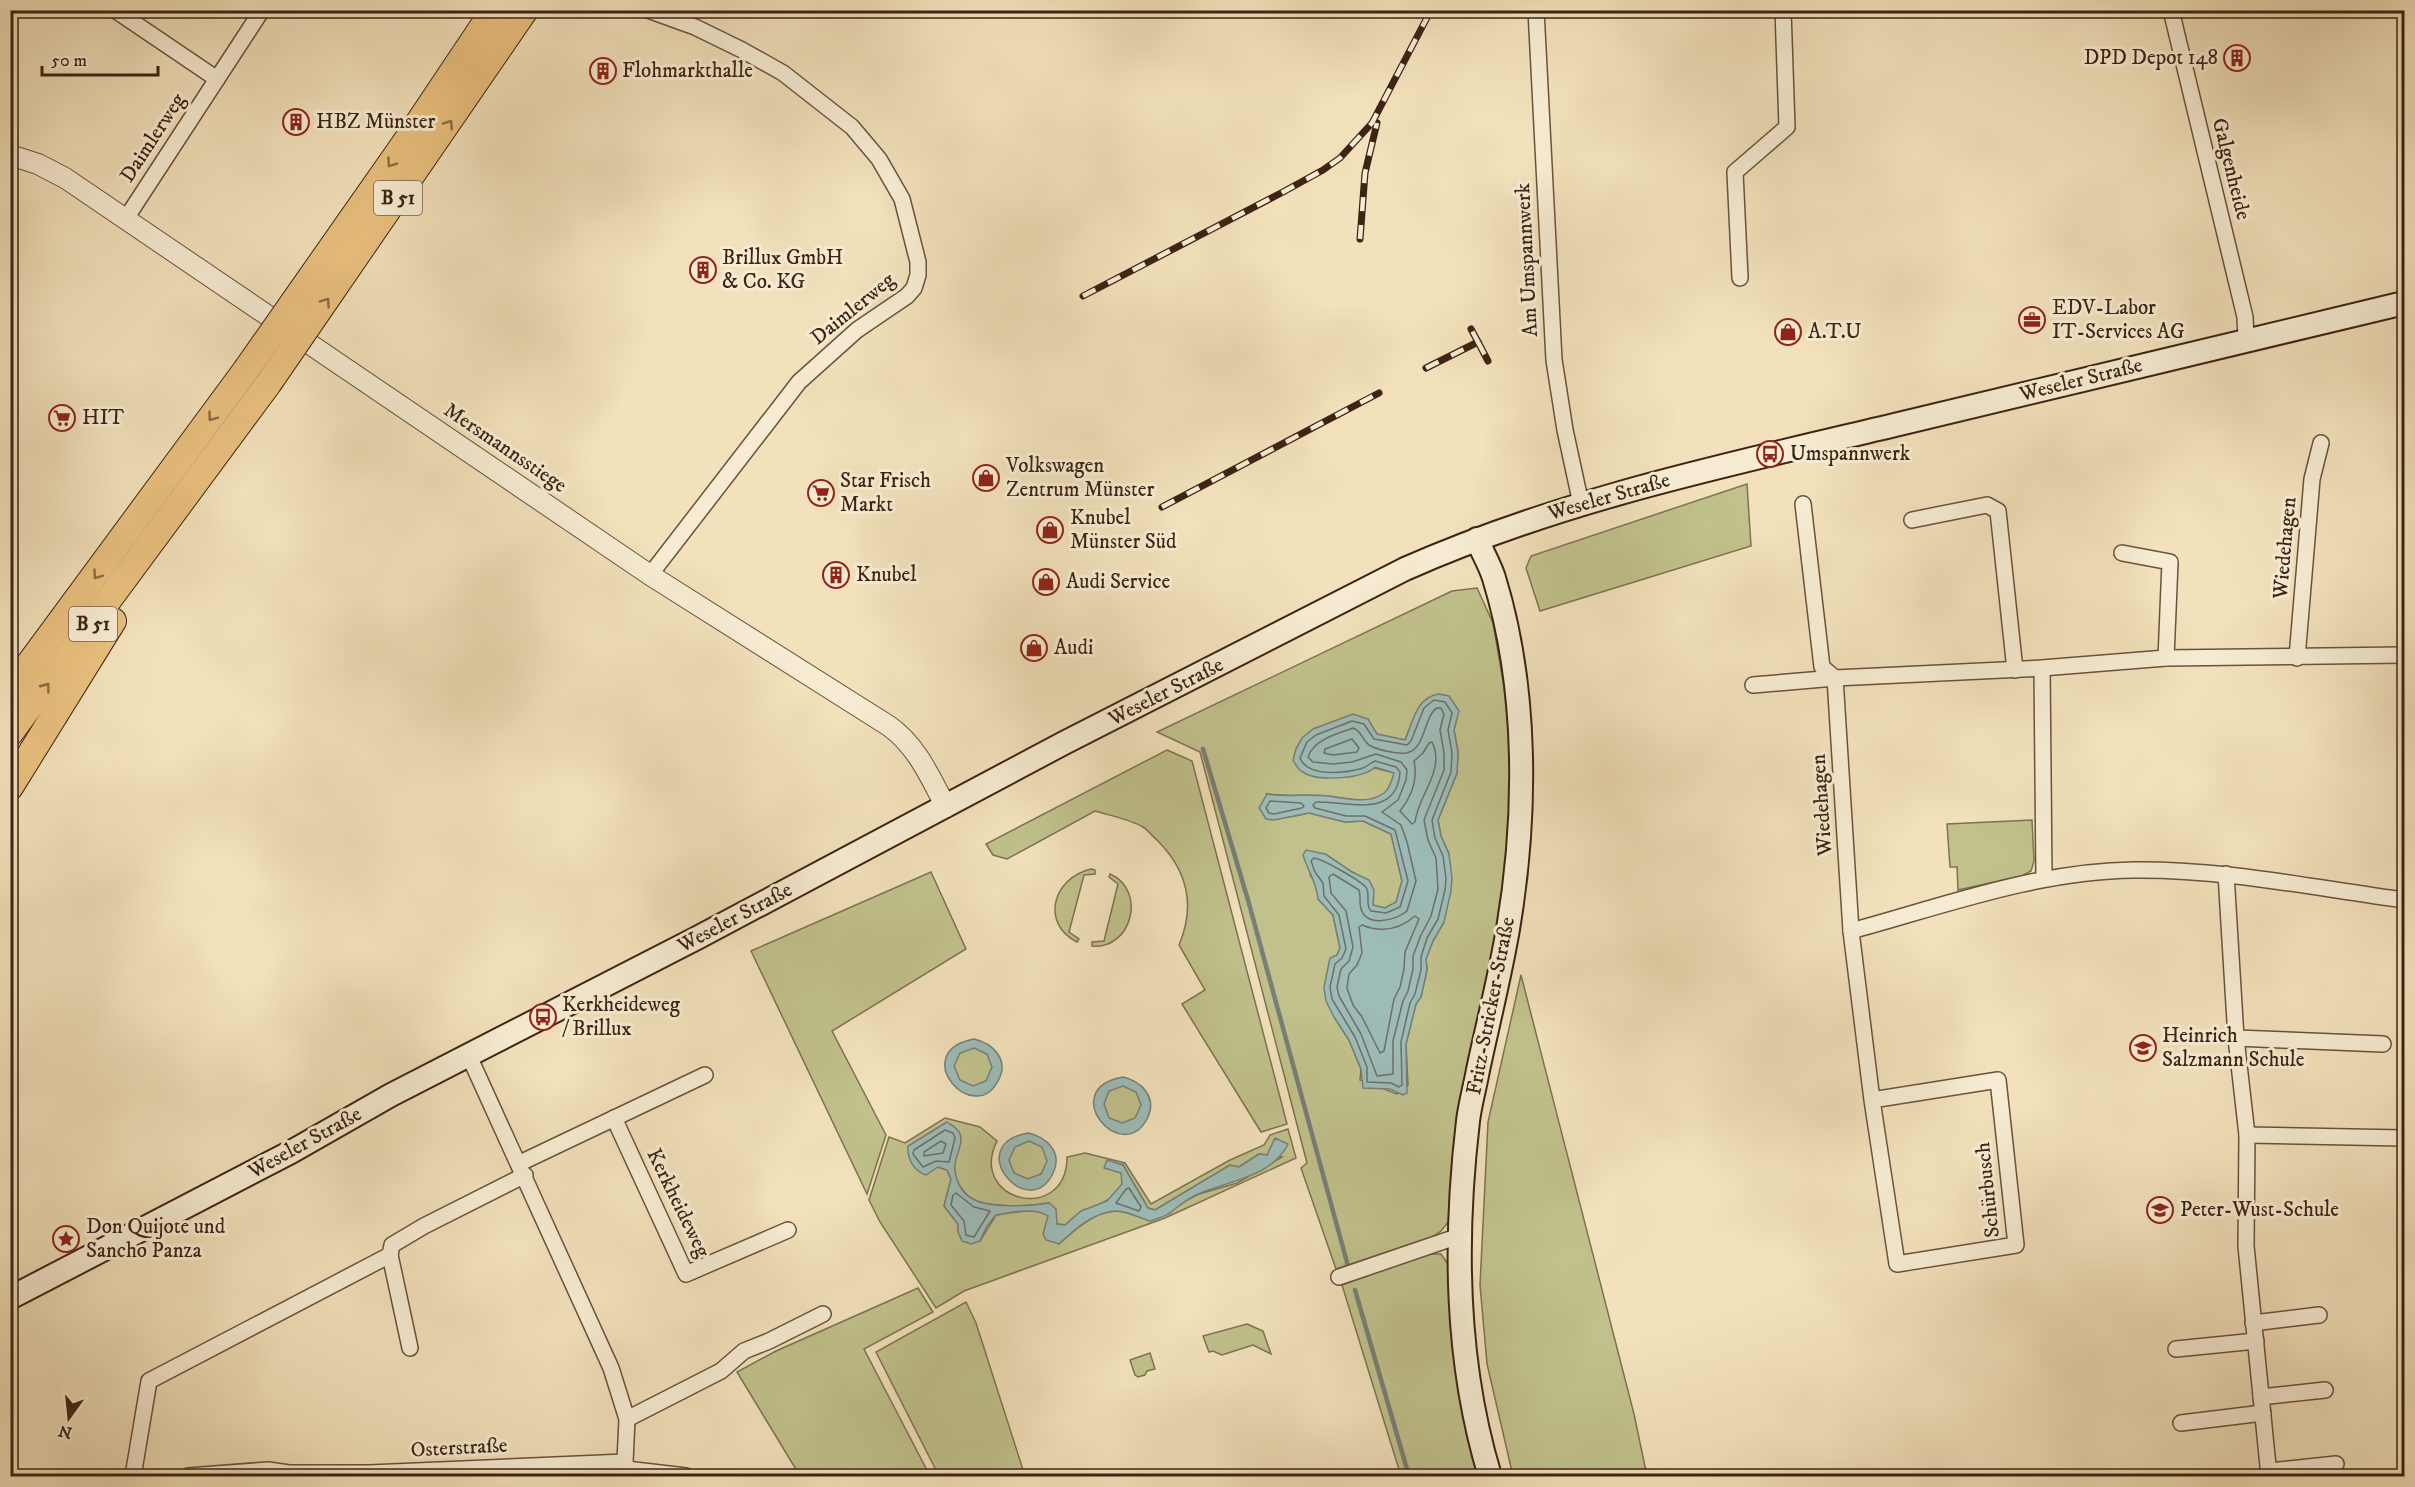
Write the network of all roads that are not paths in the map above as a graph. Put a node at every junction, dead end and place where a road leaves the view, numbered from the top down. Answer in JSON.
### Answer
{"nodes":[{"id":1,"x":115,"y":10,"type":"edge"},
{"id":2,"x":262,"y":10,"type":"edge"},
{"id":3,"x":494,"y":10,"type":"edge"},
{"id":4,"x":525,"y":10,"type":"edge"},
{"id":5,"x":648,"y":10,"type":"edge"},
{"id":6,"x":1536,"y":10,"type":"edge"},
{"id":7,"x":1783,"y":10,"type":"edge"},
{"id":8,"x":2170,"y":10,"type":"edge"},
{"id":9,"x":217,"y":79,"type":"junction"},
{"id":10,"x":10,"y":155,"type":"edge"},
{"id":11,"x":125,"y":220,"type":"junction"},
{"id":12,"x":1740,"y":278,"type":"dead end"},
{"id":13,"x":2404,"y":303,"type":"edge"},
{"id":14,"x":2246,"y":339,"type":"junction"},
{"id":15,"x":2321,"y":443,"type":"dead end"},
{"id":16,"x":1581,"y":504,"type":"junction"},
{"id":17,"x":1803,"y":504,"type":"dead end"},
{"id":18,"x":174,"y":514,"type":"junction"},
{"id":19,"x":1912,"y":520,"type":"dead end"},
{"id":20,"x":1477,"y":539,"type":"junction"},
{"id":21,"x":2122,"y":553,"type":"dead end"},
{"id":22,"x":650,"y":575,"type":"junction"},
{"id":23,"x":2404,"y":655,"type":"edge"},
{"id":24,"x":2166,"y":658,"type":"junction"},
{"id":25,"x":2297,"y":658,"type":"junction"},
{"id":26,"x":2042,"y":668,"type":"junction"},
{"id":27,"x":2015,"y":669,"type":"junction"},
{"id":28,"x":1835,"y":678,"type":"junction"},
{"id":29,"x":1753,"y":685,"type":"dead end"},
{"id":30,"x":10,"y":690,"type":"edge"},
{"id":31,"x":10,"y":733,"type":"edge"},
{"id":32,"x":10,"y":787,"type":"edge"},
{"id":33,"x":946,"y":807,"type":"junction"},
{"id":34,"x":2226,"y":874,"type":"junction"},
{"id":35,"x":2044,"y":878,"type":"junction"},
{"id":36,"x":2404,"y":900,"type":"edge"},
{"id":37,"x":1851,"y":931,"type":"junction"},
{"id":38,"x":2236,"y":1038,"type":"junction"},
{"id":39,"x":2383,"y":1044,"type":"dead end"},
{"id":40,"x":469,"y":1056,"type":"junction"},
{"id":41,"x":705,"y":1075,"type":"dead end"},
{"id":42,"x":1872,"y":1100,"type":"junction"},
{"id":43,"x":614,"y":1118,"type":"junction"},
{"id":44,"x":2247,"y":1136,"type":"junction"},
{"id":45,"x":2404,"y":1138,"type":"edge"},
{"id":46,"x":522,"y":1169,"type":"junction"},
{"id":47,"x":788,"y":1230,"type":"dead end"},
{"id":48,"x":1459,"y":1236,"type":"junction"},
{"id":49,"x":391,"y":1250,"type":"junction"},
{"id":50,"x":1340,"y":1277,"type":"dead end"},
{"id":51,"x":10,"y":1298,"type":"edge"},
{"id":52,"x":824,"y":1314,"type":"dead end"},
{"id":53,"x":2319,"y":1315,"type":"dead end"},
{"id":54,"x":2253,"y":1323,"type":"junction"},
{"id":55,"x":2256,"y":1341,"type":"junction"},
{"id":56,"x":410,"y":1348,"type":"dead end"},
{"id":57,"x":2176,"y":1349,"type":"dead end"},
{"id":58,"x":2325,"y":1390,"type":"dead end"},
{"id":59,"x":2261,"y":1397,"type":"junction"},
{"id":60,"x":2263,"y":1413,"type":"junction"},
{"id":61,"x":627,"y":1419,"type":"junction"},
{"id":62,"x":2181,"y":1423,"type":"dead end"},
{"id":63,"x":2336,"y":1464,"type":"dead end"},
{"id":64,"x":626,"y":1469,"type":"edge"},
{"id":65,"x":2269,"y":1474,"type":"edge"},
{"id":66,"x":369,"y":1475,"type":"edge"},
{"id":67,"x":133,"y":1476,"type":"edge"},
{"id":68,"x":188,"y":1476,"type":"edge"},
{"id":69,"x":686,"y":1476,"type":"edge"},
{"id":70,"x":1490,"y":1476,"type":"edge"}],
"edges":[{"from":1,"to":9,"type":"street"},
{"from":2,"to":9,"type":"street","name":"Daimlerweg"},
{"from":3,"to":30,"type":"highway","number":"B 51","one_way":true,"bridge":true},
{"from":18,"to":4,"type":"highway","number":"B 51","one_way":true,"bridge":true},
{"from":5,"to":22,"type":"street","name":"Daimlerweg"},
{"from":6,"to":16,"type":"street","name":"Am Umspannwerk"},
{"from":7,"to":12,"type":"street"},
{"from":8,"to":14,"type":"street","name":"Galgenheide"},
{"from":9,"to":11,"type":"street","name":"Daimlerweg"},
{"from":10,"to":11,"type":"street","name":"Mersmannsstiege"},
{"from":11,"to":22,"type":"street","name":"Mersmannsstiege"},
{"from":13,"to":14,"type":"main road","name":"Weseler Straße"},
{"from":14,"to":16,"type":"main road","name":"Weseler Straße"},
{"from":15,"to":25,"type":"street","name":"Wiedehagen"},
{"from":16,"to":20,"type":"main road","name":"Weseler Straße"},
{"from":17,"to":28,"type":"street","name":"Wiedehagen"},
{"from":31,"to":18,"type":"highway","number":"B 51","one_way":true},
{"from":18,"to":32,"type":"highway","number":"B 51"},
{"from":19,"to":27,"type":"street"},
{"from":20,"to":33,"type":"main road","name":"Weseler Straße"},
{"from":20,"to":48,"type":"main road","name":"Fritz-Stricker-Straße"},
{"from":21,"to":24,"type":"street"},
{"from":22,"to":33,"type":"street","name":"Mersmannsstiege"},
{"from":23,"to":25,"type":"street"},
{"from":24,"to":25,"type":"street"},
{"from":24,"to":26,"type":"street"},
{"from":26,"to":27,"type":"street"},
{"from":26,"to":35,"type":"street"},
{"from":27,"to":28,"type":"street"},
{"from":28,"to":29,"type":"street"},
{"from":28,"to":37,"type":"street","name":"Wiedehagen"},
{"from":33,"to":40,"type":"main road","name":"Weseler Straße"},
{"from":34,"to":35,"type":"street"},
{"from":34,"to":36,"type":"street"},
{"from":34,"to":38,"type":"street"},
{"from":35,"to":37,"type":"street"},
{"from":37,"to":42,"type":"street","name":"Schürbusch"},
{"from":38,"to":39,"type":"street"},
{"from":38,"to":44,"type":"street"},
{"from":40,"to":46,"type":"street"},
{"from":40,"to":51,"type":"main road","name":"Weseler Straße"},
{"from":41,"to":43,"type":"street"},
{"from":42,"to":42,"type":"street","name":"Schürbusch"},
{"from":43,"to":46,"type":"street"},
{"from":43,"to":47,"type":"street","name":"Kerkheideweg"},
{"from":44,"to":45,"type":"street"},
{"from":44,"to":54,"type":"street"},
{"from":46,"to":49,"type":"street"},
{"from":46,"to":61,"type":"street"},
{"from":48,"to":50,"type":"street"},
{"from":48,"to":70,"type":"main road","name":"Fritz-Stricker-Straße"},
{"from":49,"to":56,"type":"street"},
{"from":49,"to":67,"type":"street"},
{"from":52,"to":61,"type":"street"},
{"from":53,"to":54,"type":"street"},
{"from":54,"to":55,"type":"street"},
{"from":55,"to":57,"type":"street"},
{"from":55,"to":59,"type":"street"},
{"from":58,"to":59,"type":"street"},
{"from":59,"to":60,"type":"street"},
{"from":60,"to":62,"type":"street"},
{"from":60,"to":65,"type":"street"},
{"from":61,"to":64,"type":"street"},
{"from":63,"to":65,"type":"street"},
{"from":64,"to":66,"type":"street","name":"Osterstraße"},
{"from":64,"to":69,"type":"street"},
{"from":66,"to":68,"type":"street","name":"Osterstraße"}]}
